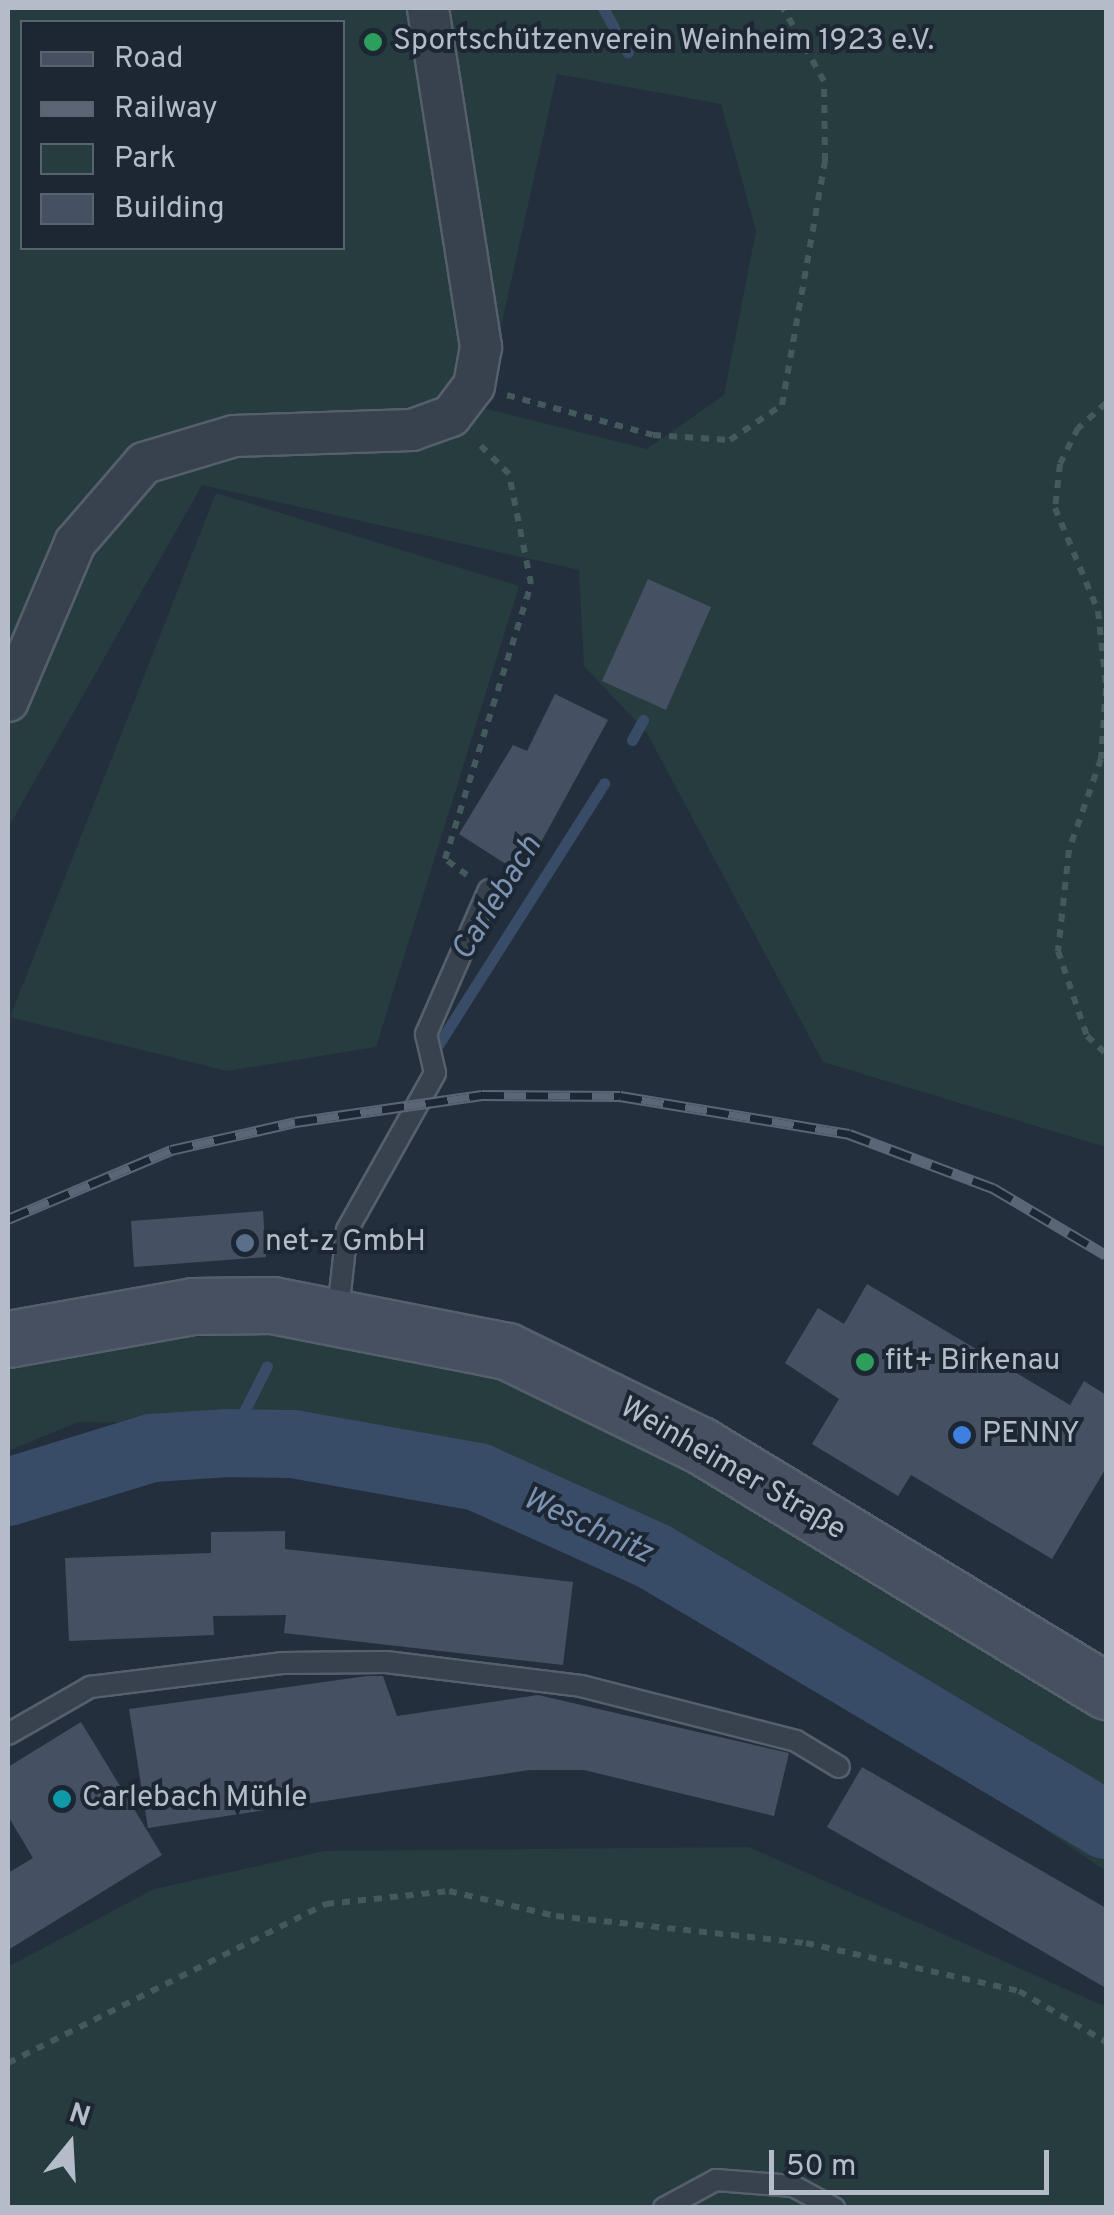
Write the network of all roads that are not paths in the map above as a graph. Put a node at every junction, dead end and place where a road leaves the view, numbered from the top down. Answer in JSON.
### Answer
{"nodes":[{"id":1,"x":428,"y":8,"type":"edge"},
{"id":2,"x":8,"y":701,"type":"edge"},
{"id":3,"x":489,"y":890,"type":"road end"},
{"id":4,"x":338,"y":1311,"type":"junction"},
{"id":5,"x":8,"y":1339,"type":"edge"},
{"id":6,"x":1106,"y":1692,"type":"edge"},
{"id":7,"x":8,"y":1734,"type":"edge"},
{"id":8,"x":839,"y":1767,"type":"dead end"},
{"id":9,"x":664,"y":2208,"type":"edge"},
{"id":10,"x":834,"y":2208,"type":"edge"}],
"edges":[{"from":1,"to":2,"type":"street"},
{"from":3,"to":4,"type":"lane"},
{"from":4,"to":5,"type":"main road","name":"Weinheimer Straße"},
{"from":4,"to":6,"type":"main road","name":"Weinheimer Straße"},
{"from":7,"to":8,"type":"lane"},
{"from":9,"to":10,"type":"lane"}]}
